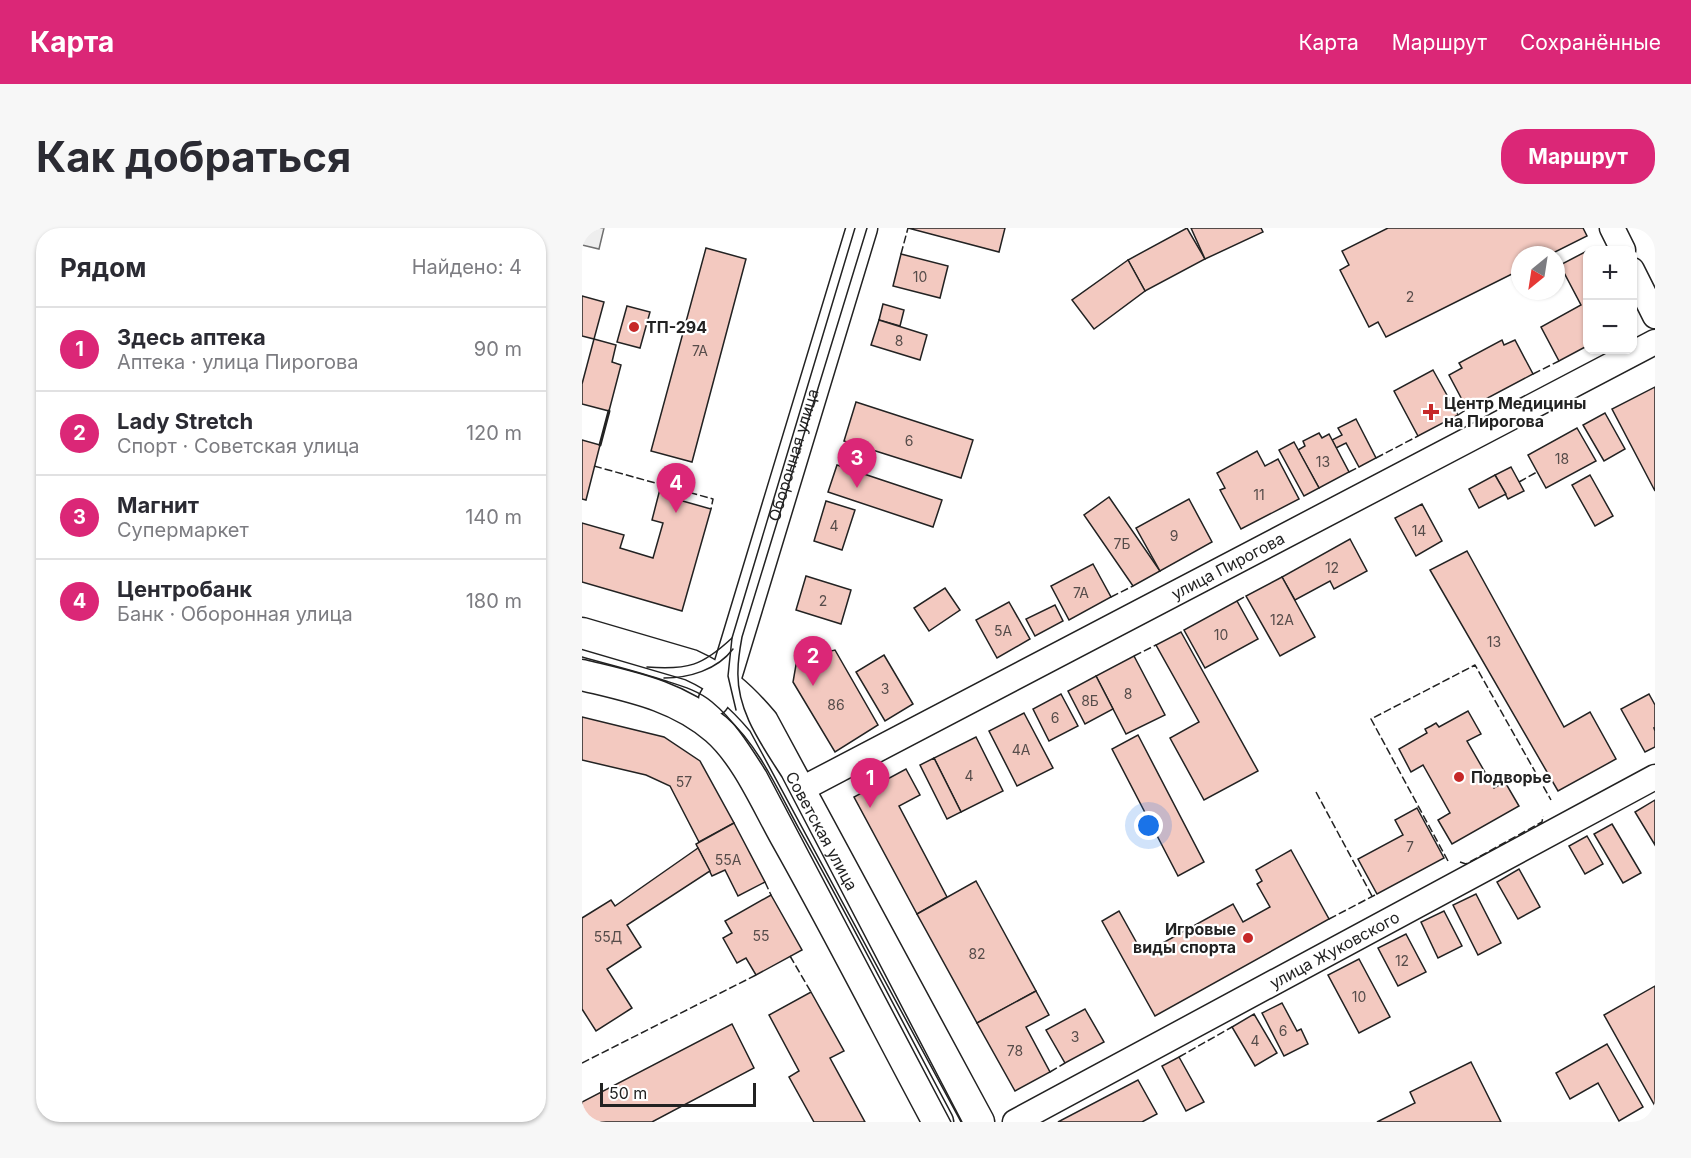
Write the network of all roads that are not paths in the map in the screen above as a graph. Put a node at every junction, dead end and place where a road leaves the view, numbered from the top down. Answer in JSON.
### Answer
{"nodes":[{"id":1,"x":862,"y":228,"type":"edge"},
{"id":2,"x":1612,"y":228,"type":"edge"},
{"id":3,"x":1621,"y":246,"type":"edge"},
{"id":4,"x":1637,"y":280,"type":"edge"},
{"id":5,"x":1655,"y":316,"type":"edge"},
{"id":6,"x":1655,"y":342,"type":"edge"},
{"id":7,"x":582,"y":633,"type":"edge"},
{"id":8,"x":582,"y":675,"type":"edge"},
{"id":9,"x":724,"y":683,"type":"junction"},
{"id":10,"x":702,"y":719,"type":"junction"},
{"id":11,"x":1655,"y":777,"type":"edge"},
{"id":12,"x":800,"y":790,"type":"junction"},
{"id":13,"x":938,"y":1122,"type":"edge"},
{"id":14,"x":979,"y":1122,"type":"edge"},
{"id":15,"x":1015,"y":1122,"type":"edge"}],
"edges":[{"from":1,"to":9,"type":"main road","name":"Оборонная улица"},
{"from":2,"to":3,"type":"street"},
{"from":4,"to":5,"type":"street"},
{"from":6,"to":12,"type":"street","name":"улица Пирогова"},
{"from":7,"to":9,"type":"main road","name":"Советская улица"},
{"from":8,"to":10,"type":"main road","name":"Советская улица"},
{"from":9,"to":10,"type":"main road","name":"Оборонная улица"},
{"from":9,"to":12,"type":"main road","name":"Советская улица"},
{"from":10,"to":13,"type":"main road","name":"Советская улица"},
{"from":11,"to":15,"type":"street","name":"улица Жуковского"},
{"from":12,"to":14,"type":"main road","name":"Советская улица"}]}
